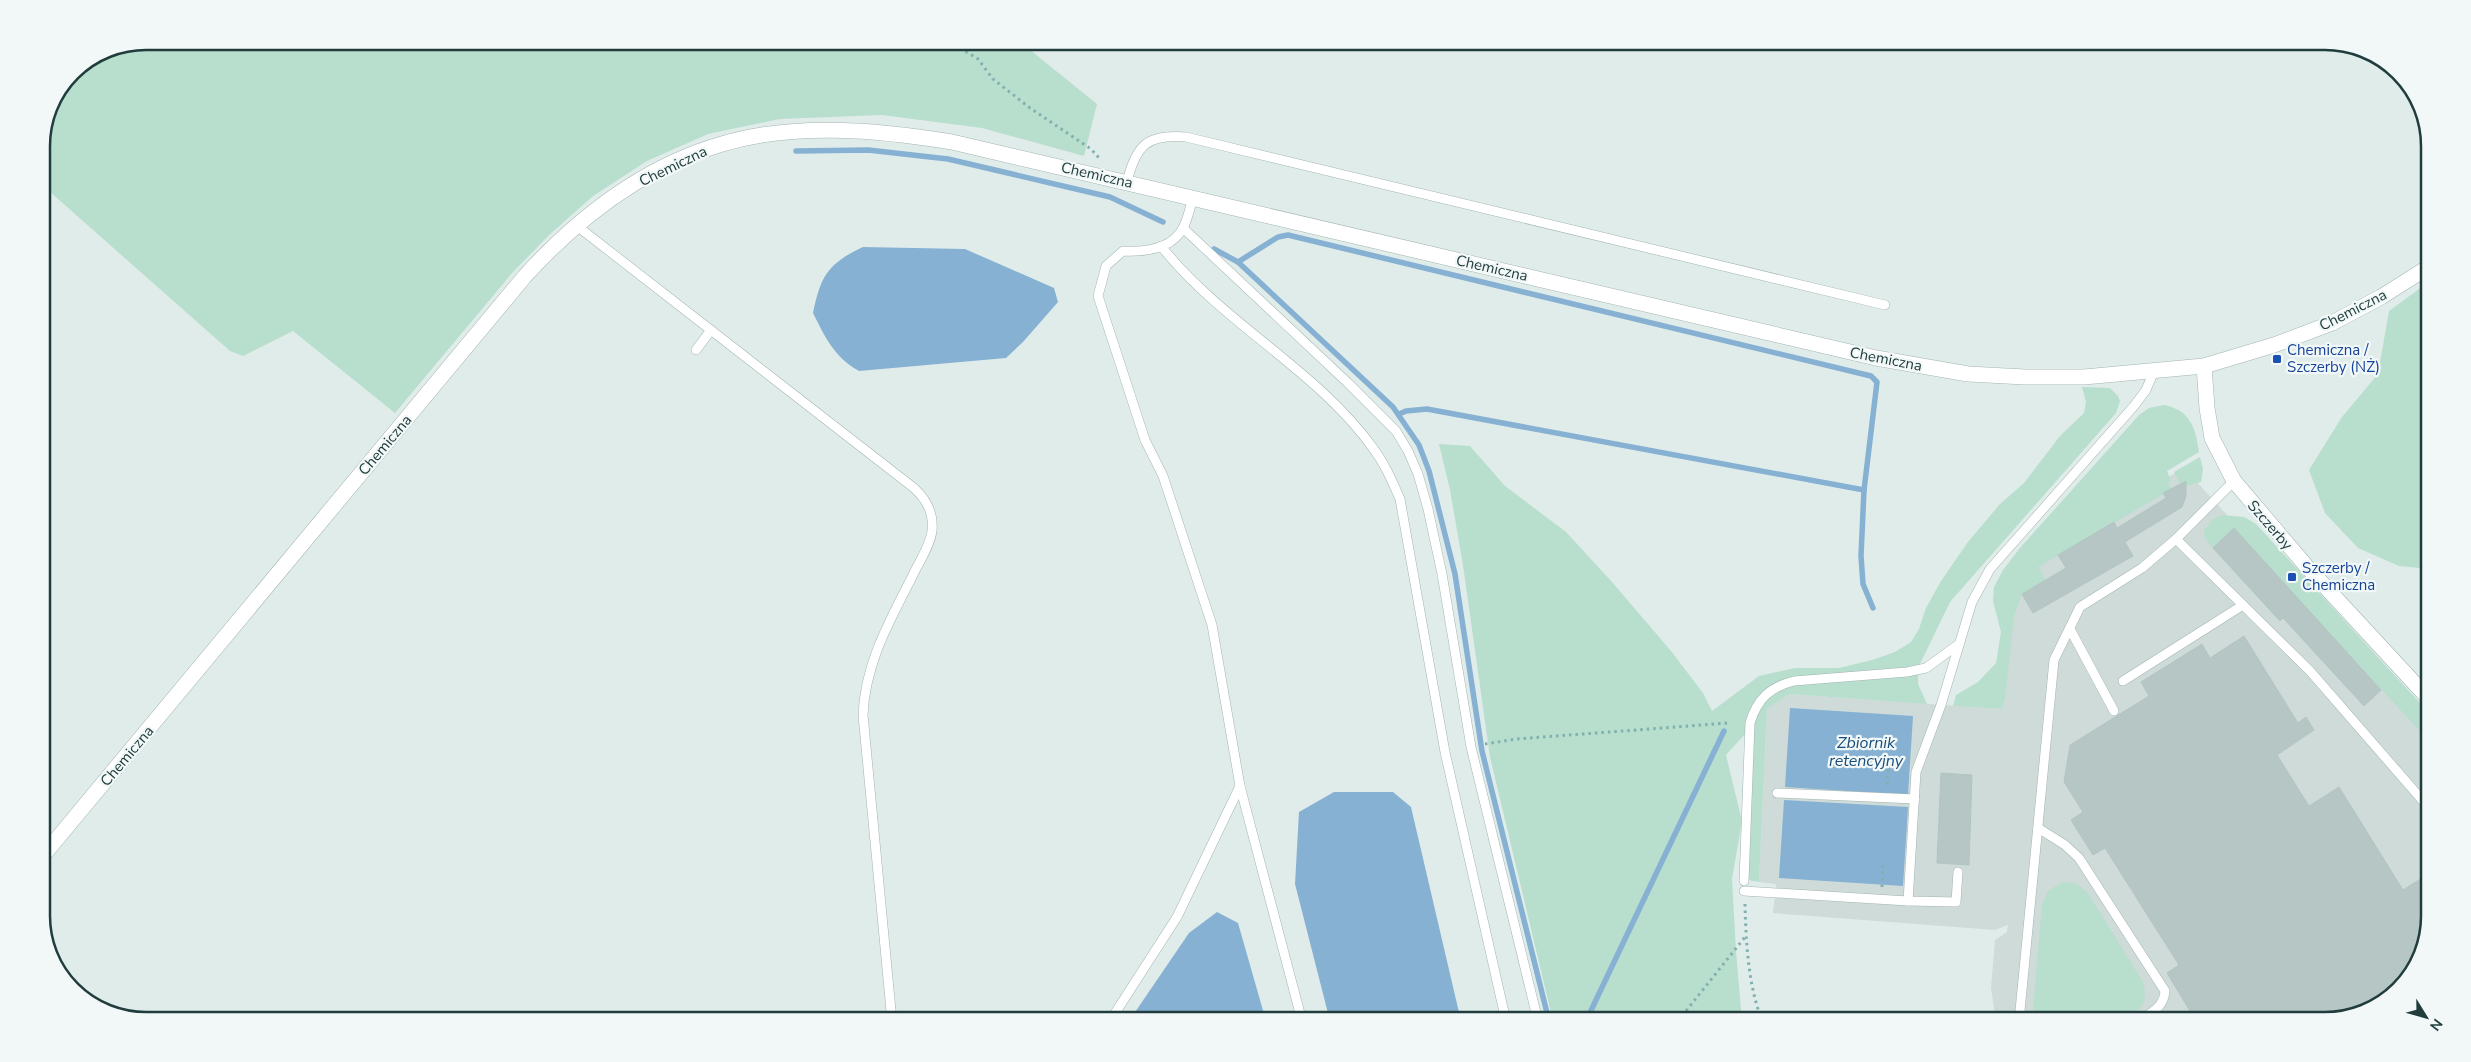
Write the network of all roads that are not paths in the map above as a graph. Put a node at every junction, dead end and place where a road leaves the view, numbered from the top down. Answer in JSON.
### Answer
{"nodes":[{"id":1,"x":1122,"y":181,"type":"junction"},
{"id":2,"x":1193,"y":198,"type":"junction"},
{"id":3,"x":577,"y":226,"type":"junction"},
{"id":4,"x":1183,"y":228,"type":"junction"},
{"id":5,"x":1161,"y":246,"type":"junction"},
{"id":6,"x":2421,"y":272,"type":"edge"},
{"id":7,"x":1885,"y":305,"type":"dead end"},
{"id":8,"x":711,"y":330,"type":"junction"},
{"id":9,"x":696,"y":350,"type":"dead end"},
{"id":10,"x":2204,"y":366,"type":"junction"},
{"id":11,"x":2154,"y":371,"type":"junction"},
{"id":12,"x":2234,"y":481,"type":"junction"},
{"id":13,"x":2176,"y":539,"type":"junction"},
{"id":14,"x":2243,"y":605,"type":"junction"},
{"id":15,"x":2070,"y":629,"type":"junction"},
{"id":16,"x":1959,"y":644,"type":"junction"},
{"id":17,"x":2123,"y":681,"type":"dead end"},
{"id":18,"x":2421,"y":690,"type":"edge"},
{"id":19,"x":2114,"y":711,"type":"dead end"},
{"id":20,"x":1240,"y":786,"type":"junction"},
{"id":21,"x":1777,"y":793,"type":"dead end"},
{"id":22,"x":1914,"y":799,"type":"junction"},
{"id":23,"x":2421,"y":799,"type":"edge"},
{"id":24,"x":2038,"y":828,"type":"junction"},
{"id":25,"x":50,"y":848,"type":"edge"},
{"id":26,"x":1958,"y":872,"type":"dead end"},
{"id":27,"x":1744,"y":881,"type":"dead end"},
{"id":28,"x":1744,"y":891,"type":"road end"},
{"id":29,"x":1908,"y":901,"type":"junction"},
{"id":30,"x":891,"y":1012,"type":"edge"},
{"id":31,"x":1116,"y":1012,"type":"edge"},
{"id":32,"x":1300,"y":1012,"type":"edge"},
{"id":33,"x":1504,"y":1012,"type":"edge"},
{"id":34,"x":1536,"y":1012,"type":"edge"},
{"id":35,"x":2020,"y":1012,"type":"edge"},
{"id":36,"x":2152,"y":1012,"type":"edge"}],
"edges":[{"from":1,"to":2,"type":"street","name":"Chemiczna"},
{"from":1,"to":3,"type":"street","name":"Chemiczna"},
{"from":1,"to":7,"type":"lane"},
{"from":2,"to":4,"type":"lane"},
{"from":2,"to":11,"type":"street","name":"Chemiczna"},
{"from":3,"to":8,"type":"lane"},
{"from":3,"to":25,"type":"street","name":"Chemiczna"},
{"from":4,"to":5,"type":"lane"},
{"from":4,"to":34,"type":"lane"},
{"from":5,"to":20,"type":"lane"},
{"from":5,"to":33,"type":"lane"},
{"from":6,"to":10,"type":"street","name":"Chemiczna"},
{"from":8,"to":9,"type":"lane"},
{"from":8,"to":30,"type":"lane"},
{"from":10,"to":11,"type":"street","name":"Chemiczna"},
{"from":10,"to":12,"type":"street","name":"Szczerby"},
{"from":11,"to":16,"type":"lane"},
{"from":12,"to":13,"type":"lane"},
{"from":12,"to":18,"type":"street","name":"Szczerby"},
{"from":13,"to":14,"type":"lane"},
{"from":13,"to":15,"type":"lane"},
{"from":14,"to":17,"type":"lane"},
{"from":14,"to":23,"type":"lane"},
{"from":15,"to":19,"type":"lane"},
{"from":15,"to":24,"type":"lane"},
{"from":16,"to":22,"type":"lane"},
{"from":16,"to":27,"type":"lane"},
{"from":20,"to":31,"type":"lane"},
{"from":20,"to":32,"type":"lane"},
{"from":21,"to":22,"type":"lane"},
{"from":22,"to":29,"type":"lane"},
{"from":24,"to":35,"type":"lane"},
{"from":24,"to":36,"type":"lane"},
{"from":26,"to":29,"type":"lane"},
{"from":28,"to":29,"type":"lane"}]}
